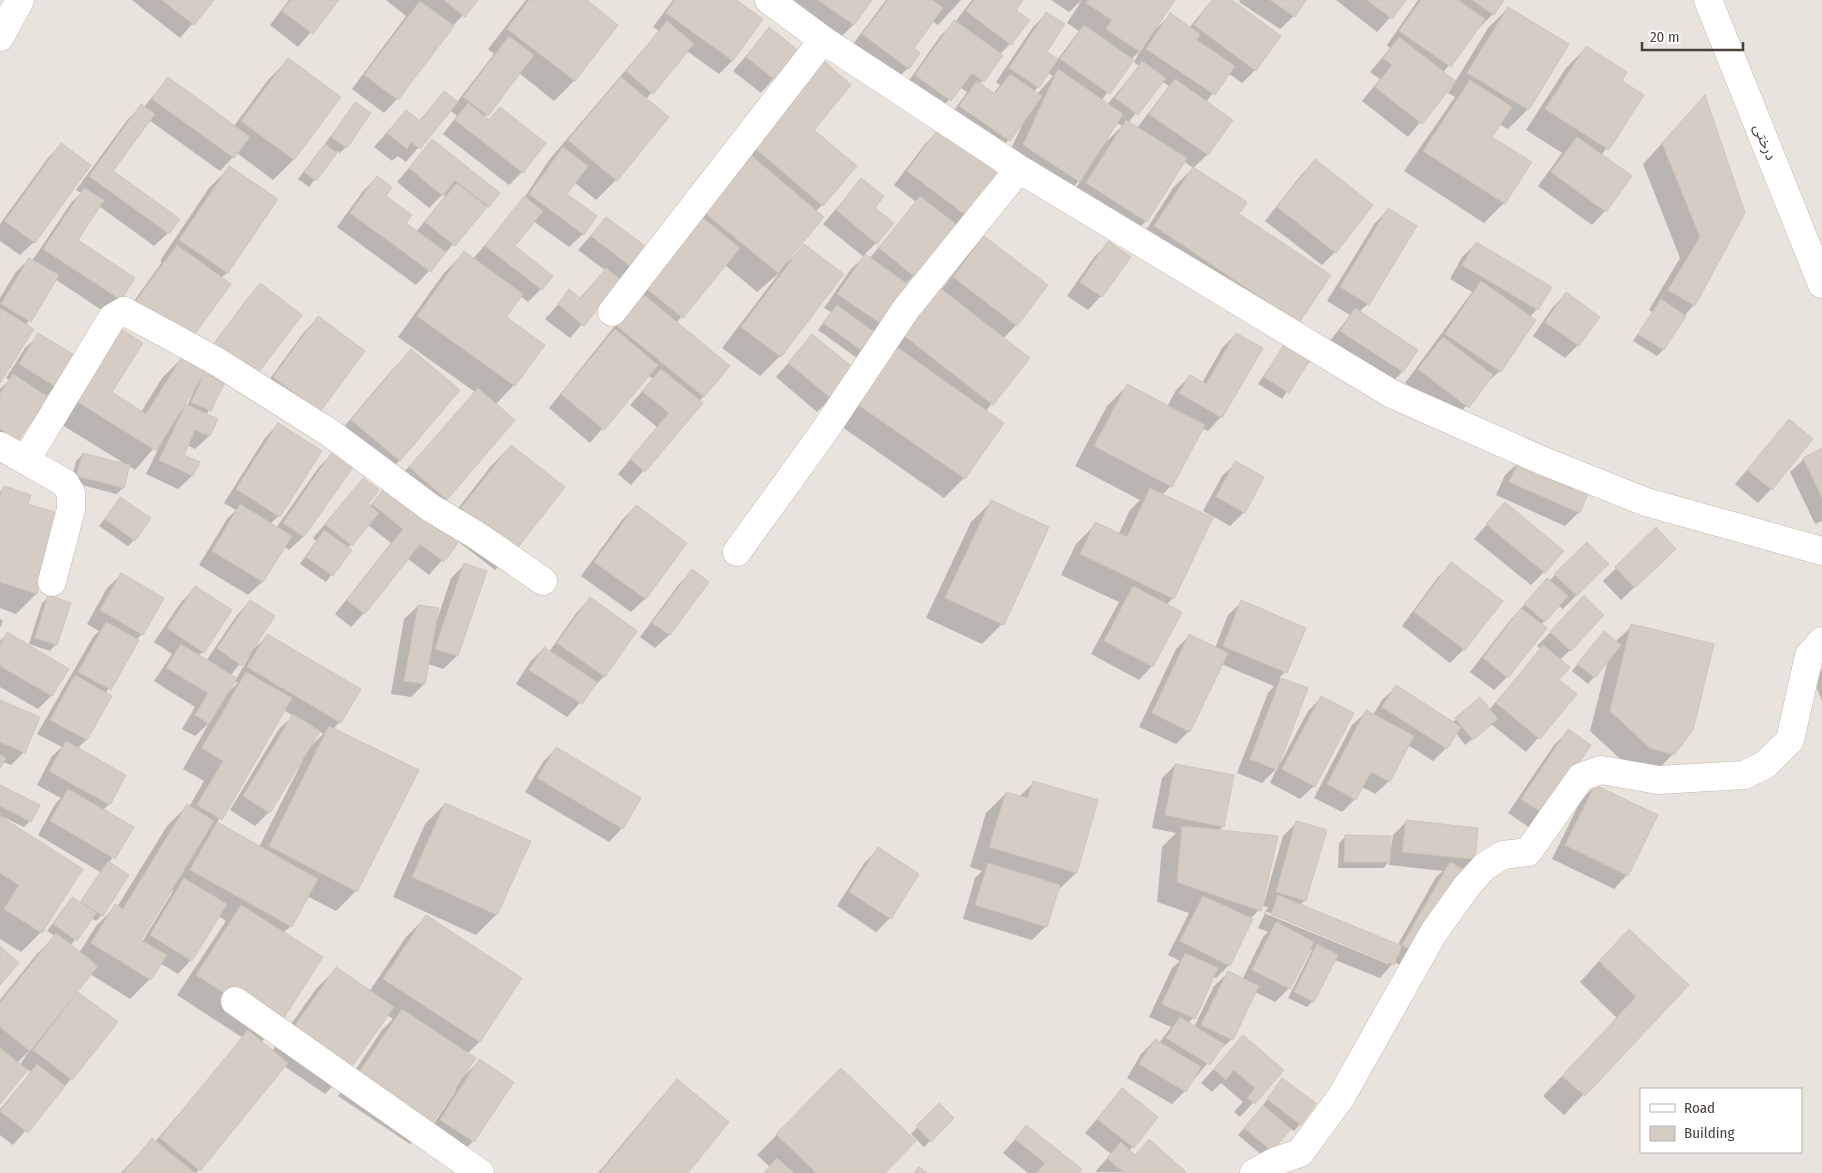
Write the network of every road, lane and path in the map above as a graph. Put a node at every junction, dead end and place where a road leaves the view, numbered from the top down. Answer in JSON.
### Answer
{"nodes":[{"id":1,"x":20,"y":0,"type":"edge"},
{"id":2,"x":769,"y":0,"type":"edge"},
{"id":3,"x":1708,"y":0,"type":"edge"},
{"id":4,"x":0,"y":37,"type":"edge"},
{"id":5,"x":823,"y":40,"type":"junction"},
{"id":6,"x":1019,"y":169,"type":"junction"},
{"id":7,"x":1822,"y":284,"type":"edge"},
{"id":8,"x":612,"y":312,"type":"dead end"},
{"id":9,"x":0,"y":446,"type":"edge"},
{"id":10,"x":26,"y":460,"type":"junction"},
{"id":11,"x":1822,"y":550,"type":"edge"},
{"id":12,"x":737,"y":552,"type":"dead end"},
{"id":13,"x":542,"y":581,"type":"dead end"},
{"id":14,"x":52,"y":582,"type":"dead end"},
{"id":15,"x":1822,"y":642,"type":"edge"},
{"id":16,"x":235,"y":1001,"type":"dead end"},
{"id":17,"x":480,"y":1173,"type":"edge"},
{"id":18,"x":1254,"y":1173,"type":"edge"}],
"edges":[{"from":1,"to":4,"type":"street"},
{"from":2,"to":5,"type":"street"},
{"from":3,"to":7,"type":"street","name":"درختی"},
{"from":5,"to":6,"type":"street"},
{"from":5,"to":8,"type":"street"},
{"from":6,"to":11,"type":"street"},
{"from":6,"to":12,"type":"street"},
{"from":9,"to":10,"type":"street"},
{"from":10,"to":13,"type":"street"},
{"from":10,"to":14,"type":"street"},
{"from":15,"to":18,"type":"street"},
{"from":16,"to":17,"type":"street"}]}
